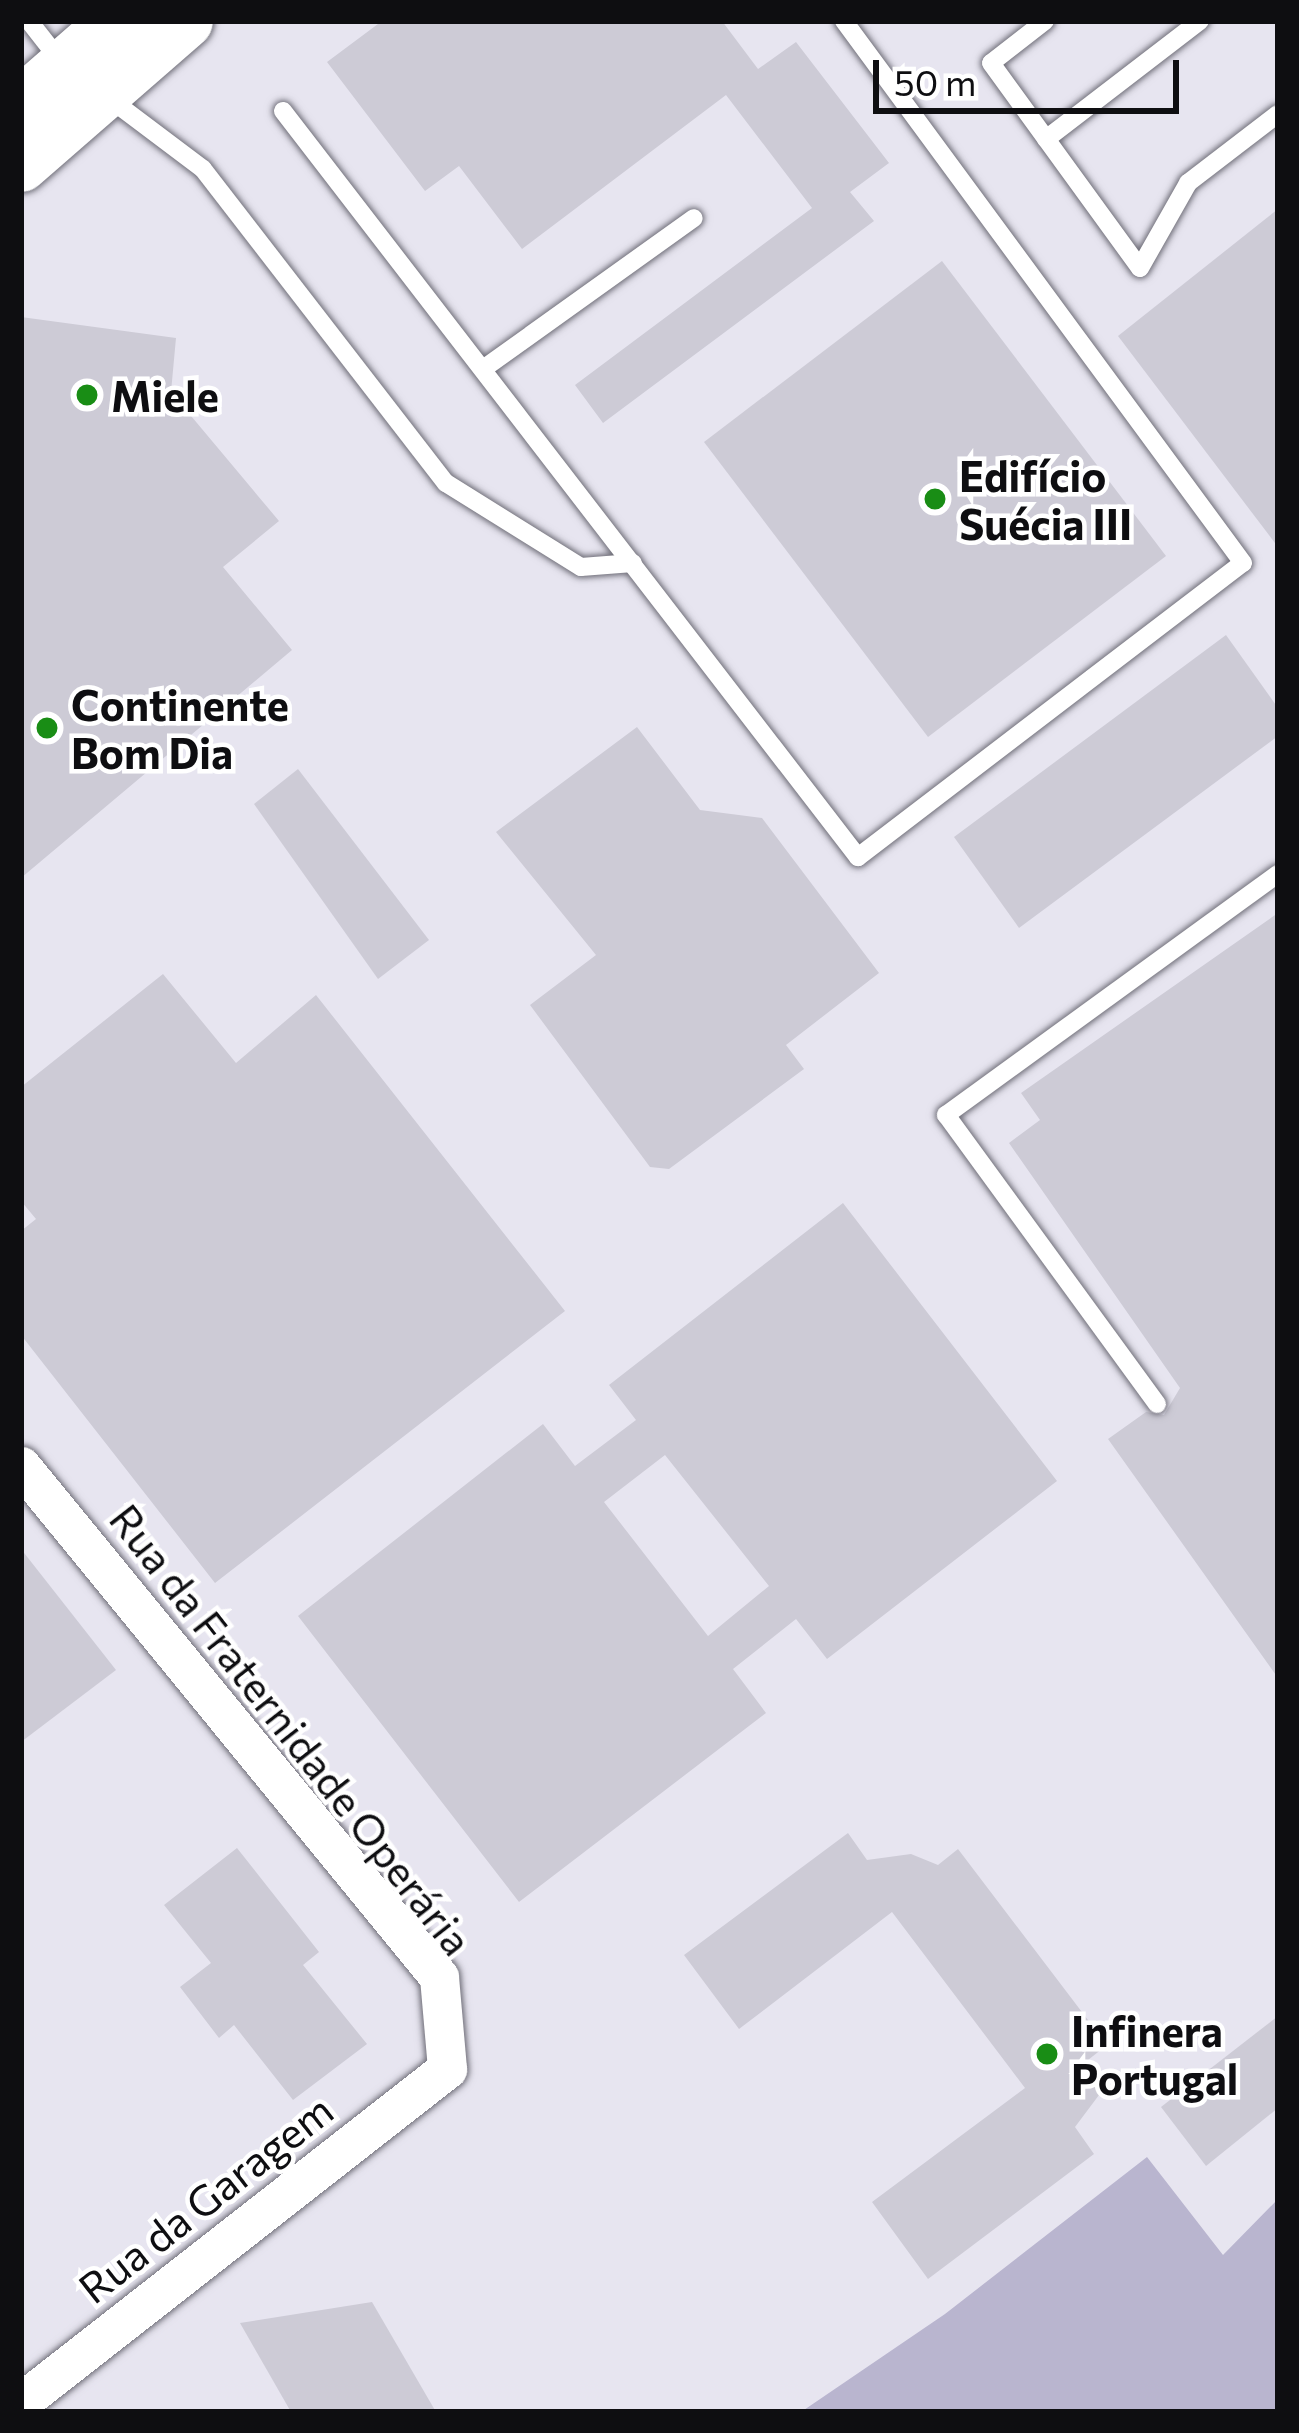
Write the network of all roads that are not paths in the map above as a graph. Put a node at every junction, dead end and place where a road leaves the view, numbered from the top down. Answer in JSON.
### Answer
{"nodes":[{"id":1,"x":28,"y":21,"type":"edge"},
{"id":2,"x":116,"y":21,"type":"edge"},
{"id":3,"x":186,"y":21,"type":"edge"},
{"id":4,"x":844,"y":21,"type":"edge"},
{"id":5,"x":1045,"y":21,"type":"edge"},
{"id":6,"x":1200,"y":21,"type":"edge"},
{"id":7,"x":83,"y":81,"type":"junction"},
{"id":8,"x":21,"y":104,"type":"edge"},
{"id":9,"x":284,"y":111,"type":"dead end"},
{"id":10,"x":1278,"y":114,"type":"edge"},
{"id":11,"x":1046,"y":139,"type":"junction"},
{"id":12,"x":21,"y":165,"type":"edge"},
{"id":13,"x":694,"y":218,"type":"dead end"},
{"id":14,"x":483,"y":369,"type":"junction"},
{"id":15,"x":633,"y":563,"type":"junction"},
{"id":16,"x":1278,"y":874,"type":"edge"},
{"id":17,"x":1157,"y":1404,"type":"dead end"},
{"id":18,"x":21,"y":1466,"type":"edge"},
{"id":19,"x":447,"y":2068,"type":"joint"},
{"id":20,"x":21,"y":2402,"type":"edge"}],
"edges":[{"from":1,"to":7,"type":"lane"},
{"from":2,"to":7,"type":"street"},
{"from":3,"to":7,"type":"street"},
{"from":4,"to":15,"type":"lane"},
{"from":5,"to":11,"type":"lane"},
{"from":6,"to":11,"type":"lane"},
{"from":7,"to":8,"type":"street"},
{"from":7,"to":12,"type":"street"},
{"from":7,"to":15,"type":"lane"},
{"from":9,"to":14,"type":"lane"},
{"from":10,"to":11,"type":"lane"},
{"from":13,"to":14,"type":"lane"},
{"from":14,"to":15,"type":"lane"},
{"from":16,"to":17,"type":"lane"},
{"from":18,"to":19,"type":"street","name":"Rua da Fraternidade Operária"},
{"from":19,"to":20,"type":"street","name":"Rua da Garagem"}]}
